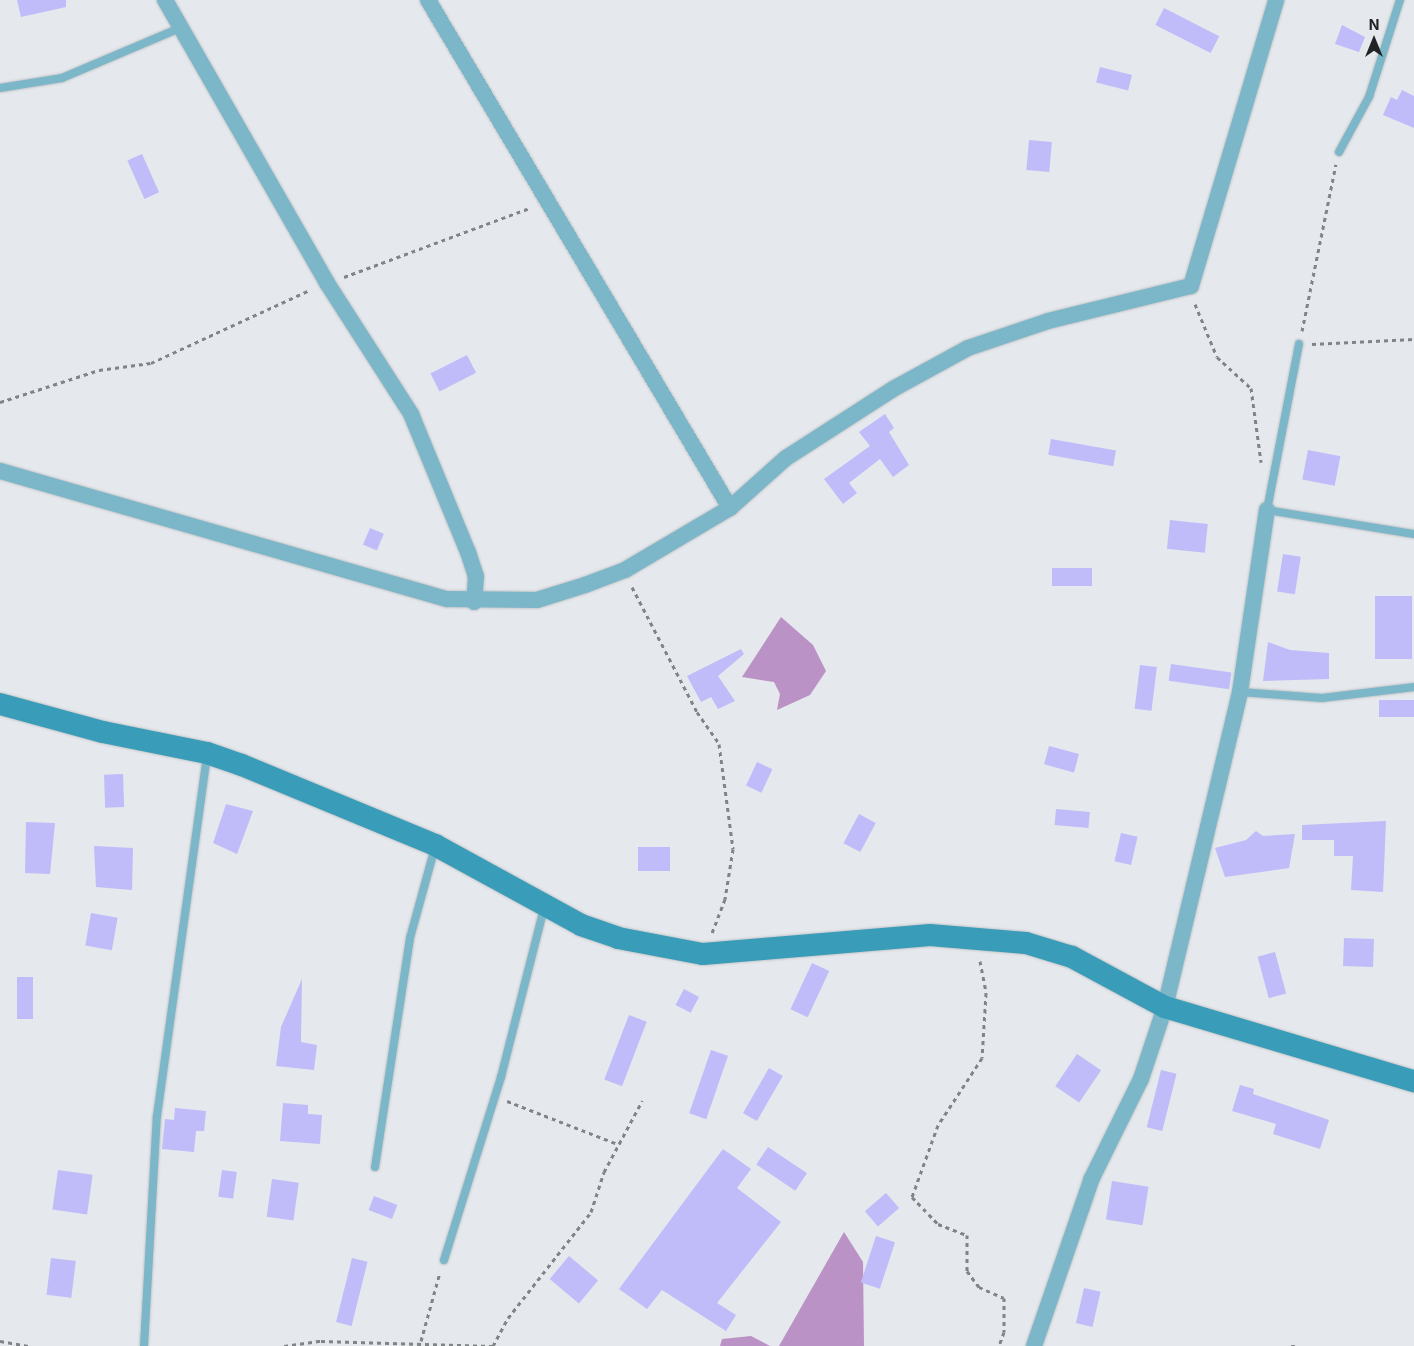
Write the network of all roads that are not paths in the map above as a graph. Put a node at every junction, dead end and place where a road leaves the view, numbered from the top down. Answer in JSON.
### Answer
{"nodes":[{"id":1,"x":165,"y":0,"type":"edge"},
{"id":2,"x":428,"y":0,"type":"edge"},
{"id":3,"x":1276,"y":0,"type":"edge"},
{"id":4,"x":1400,"y":0,"type":"edge"},
{"id":5,"x":182,"y":27,"type":"junction"},
{"id":6,"x":0,"y":88,"type":"edge"},
{"id":7,"x":1339,"y":152,"type":"road end"},
{"id":8,"x":1300,"y":344,"type":"road end"},
{"id":9,"x":0,"y":471,"type":"edge"},
{"id":10,"x":730,"y":508,"type":"junction"},
{"id":11,"x":1267,"y":510,"type":"junction"},
{"id":12,"x":1414,"y":534,"type":"edge"},
{"id":13,"x":474,"y":602,"type":"junction"},
{"id":14,"x":1414,"y":687,"type":"edge"},
{"id":15,"x":1240,"y":692,"type":"junction"},
{"id":16,"x":0,"y":704,"type":"edge"},
{"id":17,"x":207,"y":752,"type":"junction"},
{"id":18,"x":435,"y":845,"type":"junction"},
{"id":19,"x":546,"y":903,"type":"junction"},
{"id":20,"x":1165,"y":1006,"type":"junction"},
{"id":21,"x":1414,"y":1081,"type":"edge"},
{"id":22,"x":375,"y":1167,"type":"dead end"},
{"id":23,"x":444,"y":1260,"type":"road end"},
{"id":24,"x":144,"y":1346,"type":"edge"},
{"id":25,"x":1034,"y":1346,"type":"edge"}],
"edges":[{"from":1,"to":5,"type":"street"},
{"from":2,"to":10,"type":"street"},
{"from":3,"to":10,"type":"street"},
{"from":4,"to":7,"type":"lane"},
{"from":5,"to":6,"type":"lane"},
{"from":5,"to":13,"type":"street"},
{"from":8,"to":11,"type":"lane"},
{"from":9,"to":13,"type":"street"},
{"from":10,"to":13,"type":"street"},
{"from":11,"to":12,"type":"lane"},
{"from":11,"to":15,"type":"street"},
{"from":14,"to":15,"type":"lane"},
{"from":15,"to":20,"type":"street"},
{"from":16,"to":17,"type":"street"},
{"from":17,"to":18,"type":"street"},
{"from":17,"to":24,"type":"lane"},
{"from":18,"to":19,"type":"street"},
{"from":18,"to":22,"type":"lane"},
{"from":19,"to":20,"type":"street"},
{"from":19,"to":23,"type":"lane"},
{"from":20,"to":21,"type":"street"},
{"from":20,"to":25,"type":"street"}]}
